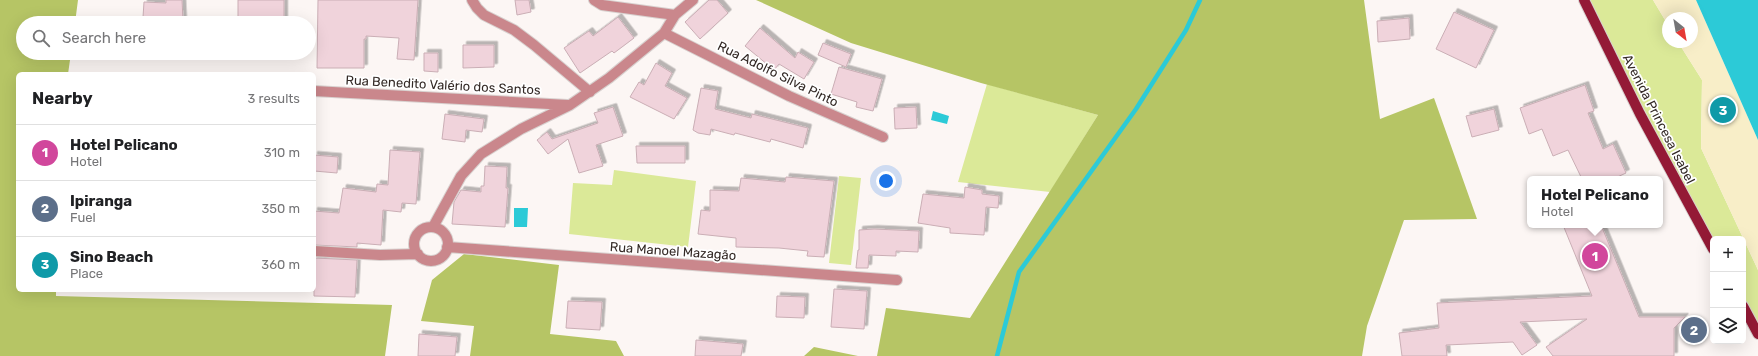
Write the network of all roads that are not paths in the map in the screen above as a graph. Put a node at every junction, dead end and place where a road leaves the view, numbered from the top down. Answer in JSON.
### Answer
{"nodes":[{"id":1,"x":472,"y":0,"type":"edge"},
{"id":2,"x":594,"y":0,"type":"edge"},
{"id":3,"x":693,"y":0,"type":"edge"},
{"id":4,"x":1584,"y":0,"type":"edge"},
{"id":5,"x":675,"y":15,"type":"junction"},
{"id":6,"x":664,"y":33,"type":"junction"},
{"id":7,"x":316,"y":91,"type":"edge"},
{"id":8,"x":590,"y":92,"type":"junction"},
{"id":9,"x":570,"y":105,"type":"junction"},
{"id":10,"x":883,"y":137,"type":"dead end"},
{"id":11,"x":433,"y":227,"type":"junction"},
{"id":12,"x":1710,"y":243,"type":"edge"},
{"id":13,"x":447,"y":247,"type":"junction"},
{"id":14,"x":316,"y":251,"type":"edge"},
{"id":15,"x":418,"y":254,"type":"junction"},
{"id":16,"x":897,"y":280,"type":"dead end"},
{"id":17,"x":1744,"y":308,"type":"edge"},
{"id":18,"x":1758,"y":334,"type":"edge"}],
"edges":[{"from":1,"to":8,"type":"street"},
{"from":2,"to":5,"type":"street"},
{"from":3,"to":5,"type":"street"},
{"from":4,"to":12,"type":"main road","name":"Avenida Princesa Isabel"},
{"from":5,"to":6,"type":"street"},
{"from":6,"to":8,"type":"street"},
{"from":6,"to":10,"type":"street","name":"Rua Adolfo Silva Pinto"},
{"from":7,"to":9,"type":"street","name":"Rua Benedito Valério dos Santos"},
{"from":8,"to":9,"type":"street"},
{"from":9,"to":11,"type":"street"},
{"from":11,"to":13,"type":"street"},
{"from":11,"to":15,"type":"street"},
{"from":13,"to":15,"type":"street"},
{"from":13,"to":16,"type":"street","name":"Rua Manoel Mazagão"},
{"from":14,"to":15,"type":"street"},
{"from":17,"to":18,"type":"main road"}]}
